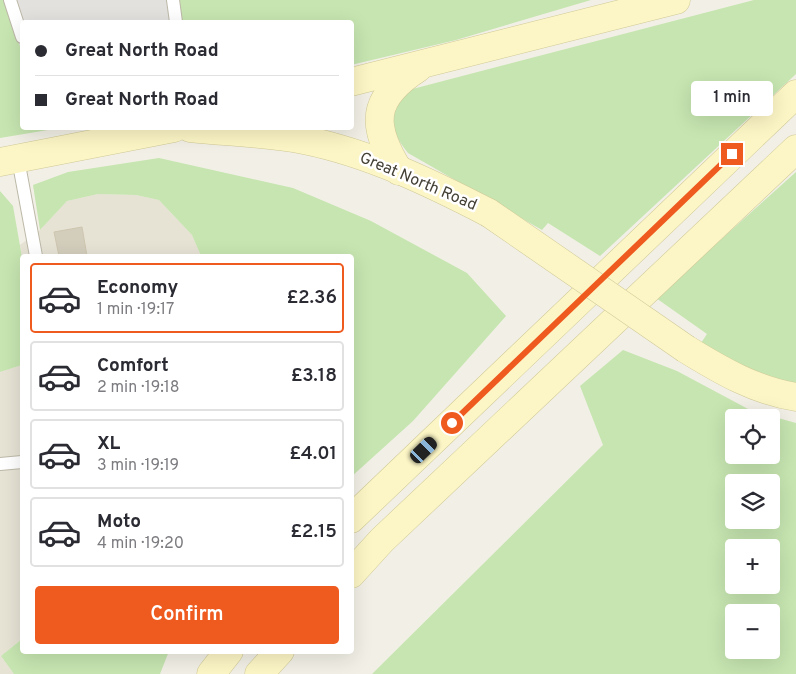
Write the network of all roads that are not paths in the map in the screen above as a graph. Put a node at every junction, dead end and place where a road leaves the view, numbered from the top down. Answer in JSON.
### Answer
{"nodes":[{"id":1,"x":10,"y":0,"type":"edge"},
{"id":2,"x":173,"y":0,"type":"edge"},
{"id":3,"x":676,"y":0,"type":"edge"},
{"id":4,"x":174,"y":20,"type":"edge"},
{"id":5,"x":20,"y":32,"type":"edge"},
{"id":6,"x":428,"y":62,"type":"junction"},
{"id":7,"x":354,"y":81,"type":"edge"},
{"id":8,"x":796,"y":94,"type":"edge"},
{"id":9,"x":164,"y":130,"type":"edge"},
{"id":10,"x":209,"y":130,"type":"edge"},
{"id":11,"x":796,"y":149,"type":"edge"},
{"id":12,"x":9,"y":160,"type":"edge"},
{"id":13,"x":399,"y":171,"type":"junction"},
{"id":14,"x":35,"y":254,"type":"edge"},
{"id":15,"x":796,"y":397,"type":"edge"},
{"id":16,"x":20,"y":462,"type":"edge"},
{"id":17,"x":0,"y":464,"type":"edge"},
{"id":18,"x":354,"y":516,"type":"edge"},
{"id":19,"x":354,"y":571,"type":"edge"},
{"id":20,"x":228,"y":654,"type":"edge"},
{"id":21,"x":277,"y":654,"type":"edge"},
{"id":22,"x":211,"y":674,"type":"edge"},
{"id":23,"x":259,"y":674,"type":"edge"}],
"edges":[{"from":1,"to":5,"type":"lane"},
{"from":2,"to":4,"type":"lane"},
{"from":3,"to":6,"type":"main road"},
{"from":6,"to":7,"type":"main road"},
{"from":6,"to":13,"type":"main road"},
{"from":8,"to":18,"type":"main road"},
{"from":9,"to":12,"type":"main road"},
{"from":10,"to":13,"type":"main road","name":"Great North Road"},
{"from":11,"to":19,"type":"main road"},
{"from":12,"to":14,"type":"lane"},
{"from":13,"to":15,"type":"main road","name":"Great North Road","bridge":true},
{"from":16,"to":17,"type":"lane"},
{"from":20,"to":22,"type":"main road"},
{"from":21,"to":23,"type":"main road"}]}
